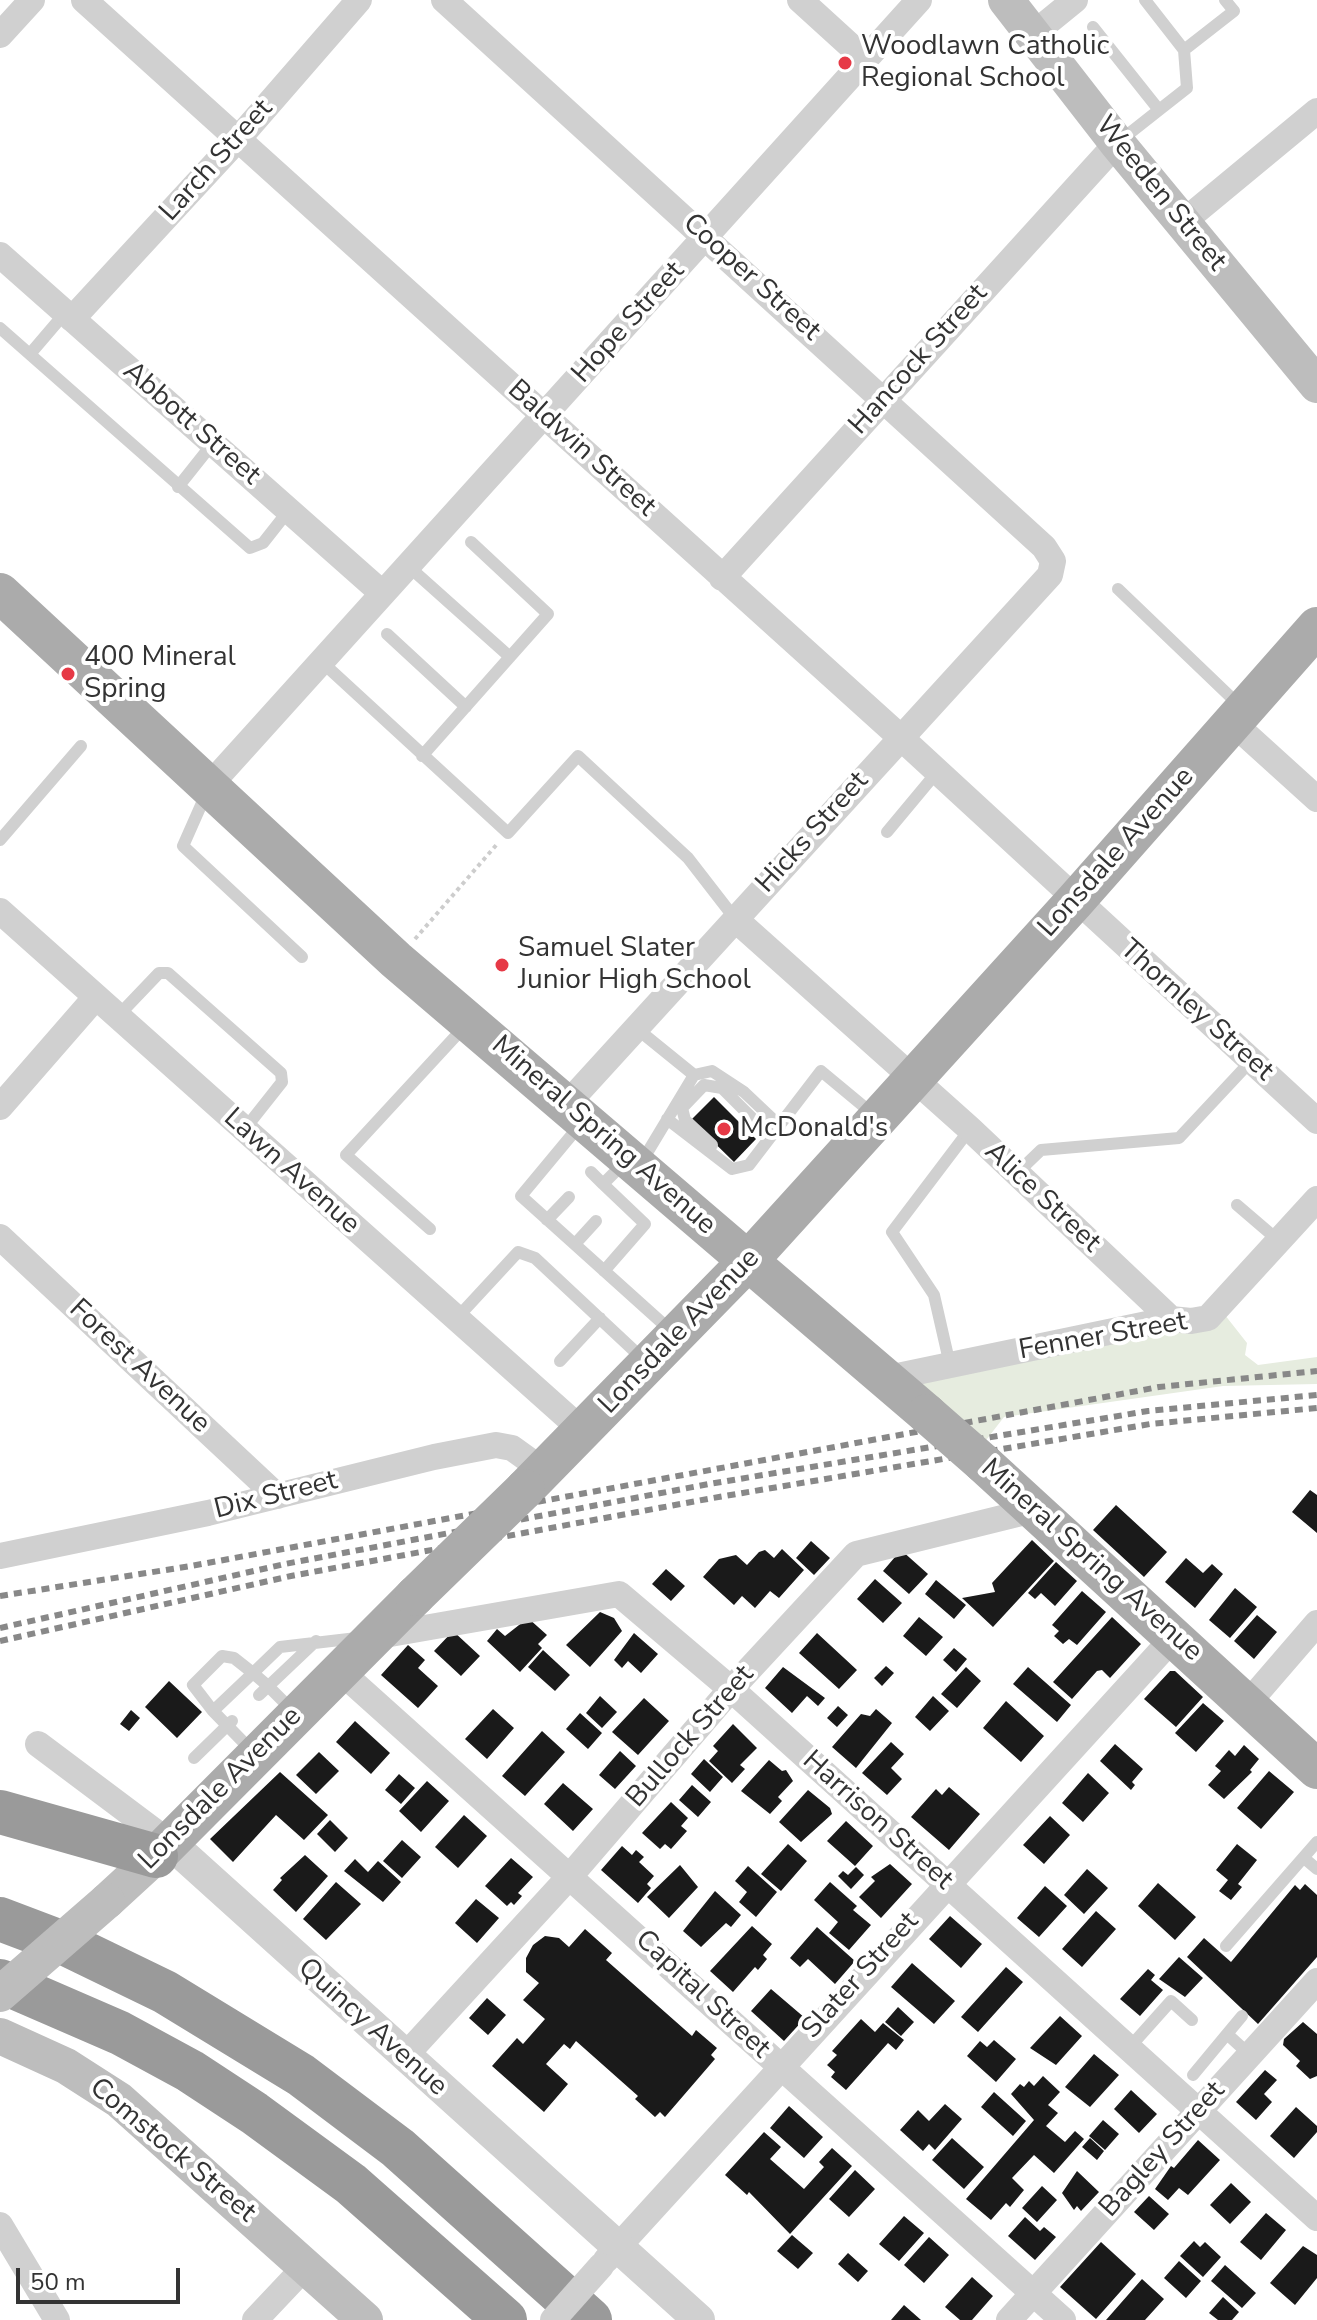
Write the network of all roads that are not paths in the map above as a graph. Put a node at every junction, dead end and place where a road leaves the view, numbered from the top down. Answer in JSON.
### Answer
{"nodes":[{"id":1,"x":32,"y":0,"type":"edge"},
{"id":2,"x":84,"y":0,"type":"edge"},
{"id":3,"x":359,"y":0,"type":"edge"},
{"id":4,"x":444,"y":0,"type":"edge"},
{"id":5,"x":800,"y":0,"type":"edge"},
{"id":6,"x":919,"y":0,"type":"edge"},
{"id":7,"x":1006,"y":0,"type":"edge"},
{"id":8,"x":1075,"y":0,"type":"edge"},
{"id":9,"x":1145,"y":0,"type":"edge"},
{"id":10,"x":1225,"y":0,"type":"edge"},
{"id":11,"x":1093,"y":27,"type":"dead end"},
{"id":12,"x":0,"y":35,"type":"edge"},
{"id":13,"x":1032,"y":35,"type":"junction"},
{"id":14,"x":1184,"y":50,"type":"junction"},
{"id":15,"x":866,"y":60,"type":"junction"},
{"id":16,"x":1159,"y":110,"type":"junction"},
{"id":17,"x":1317,"y":111,"type":"edge"},
{"id":18,"x":239,"y":138,"type":"junction"},
{"id":19,"x":1117,"y":143,"type":"junction"},
{"id":20,"x":1183,"y":222,"type":"junction"},
{"id":21,"x":706,"y":237,"type":"junction"},
{"id":22,"x":0,"y":255,"type":"edge"},
{"id":23,"x":69,"y":316,"type":"junction"},
{"id":24,"x":0,"y":328,"type":"edge"},
{"id":25,"x":30,"y":354,"type":"junction"},
{"id":26,"x":1317,"y":385,"type":"edge"},
{"id":27,"x":883,"y":400,"type":"junction"},
{"id":28,"x":545,"y":416,"type":"junction"},
{"id":29,"x":213,"y":443,"type":"junction"},
{"id":30,"x":178,"y":487,"type":"junction"},
{"id":31,"x":289,"y":510,"type":"junction"},
{"id":32,"x":471,"y":542,"type":"dead end"},
{"id":33,"x":1053,"y":561,"type":"joint"},
{"id":34,"x":407,"y":565,"type":"junction"},
{"id":35,"x":722,"y":578,"type":"junction"},
{"id":36,"x":1118,"y":589,"type":"dead end"},
{"id":37,"x":0,"y":593,"type":"edge"},
{"id":38,"x":382,"y":593,"type":"junction"},
{"id":39,"x":1317,"y":627,"type":"edge"},
{"id":40,"x":387,"y":634,"type":"dead end"},
{"id":41,"x":510,"y":657,"type":"junction"},
{"id":42,"x":323,"y":663,"type":"junction"},
{"id":43,"x":466,"y":707,"type":"junction"},
{"id":44,"x":1238,"y":717,"type":"junction"},
{"id":45,"x":899,"y":736,"type":"junction"},
{"id":46,"x":81,"y":746,"type":"dead end"},
{"id":47,"x":422,"y":756,"type":"junction"},
{"id":48,"x":937,"y":772,"type":"junction"},
{"id":49,"x":208,"y":787,"type":"junction"},
{"id":50,"x":1317,"y":799,"type":"edge"},
{"id":51,"x":887,"y":832,"type":"dead end"},
{"id":52,"x":0,"y":840,"type":"edge"},
{"id":53,"x":1075,"y":901,"type":"junction"},
{"id":54,"x":0,"y":911,"type":"edge"},
{"id":55,"x":736,"y":920,"type":"junction"},
{"id":56,"x":302,"y":957,"type":"dead end"},
{"id":57,"x":95,"y":998,"type":"junction"},
{"id":58,"x":117,"y":1017,"type":"junction"},
{"id":59,"x":470,"y":1021,"type":"junction"},
{"id":60,"x":636,"y":1028,"type":"junction"},
{"id":61,"x":1251,"y":1061,"type":"junction"},
{"id":62,"x":694,"y":1075,"type":"junction"},
{"id":63,"x":913,"y":1078,"type":"junction"},
{"id":64,"x":0,"y":1107,"type":"edge"},
{"id":65,"x":576,"y":1112,"type":"junction"},
{"id":66,"x":877,"y":1118,"type":"junction"},
{"id":67,"x":667,"y":1119,"type":"junction"},
{"id":68,"x":1317,"y":1121,"type":"edge"},
{"id":69,"x":780,"y":1126,"type":"junction"},
{"id":70,"x":970,"y":1129,"type":"junction"},
{"id":71,"x":244,"y":1130,"type":"junction"},
{"id":72,"x":732,"y":1169,"type":"junction"},
{"id":73,"x":624,"y":1170,"type":"junction"},
{"id":74,"x":591,"y":1172,"type":"dead end"},
{"id":75,"x":1016,"y":1174,"type":"junction"},
{"id":76,"x":569,"y":1197,"type":"dead end"},
{"id":77,"x":1317,"y":1199,"type":"edge"},
{"id":78,"x":1237,"y":1205,"type":"dead end"},
{"id":79,"x":547,"y":1220,"type":"junction"},
{"id":80,"x":596,"y":1221,"type":"dead end"},
{"id":81,"x":430,"y":1229,"type":"dead end"},
{"id":82,"x":0,"y":1237,"type":"edge"},
{"id":83,"x":1279,"y":1241,"type":"junction"},
{"id":84,"x":575,"y":1244,"type":"junction"},
{"id":85,"x":748,"y":1261,"type":"junction"},
{"id":86,"x":604,"y":1271,"type":"junction"},
{"id":87,"x":600,"y":1318,"type":"junction"},
{"id":88,"x":456,"y":1319,"type":"junction"},
{"id":89,"x":1171,"y":1319,"type":"junction"},
{"id":90,"x":676,"y":1336,"type":"junction"},
{"id":91,"x":560,"y":1361,"type":"dead end"},
{"id":92,"x":649,"y":1364,"type":"junction"},
{"id":93,"x":951,"y":1365,"type":"junction"},
{"id":94,"x":888,"y":1378,"type":"junction"},
{"id":95,"x":584,"y":1432,"type":"junction"},
{"id":96,"x":535,"y":1480,"type":"junction"},
{"id":97,"x":277,"y":1496,"type":"junction"},
{"id":98,"x":1034,"y":1510,"type":"junction"},
{"id":99,"x":0,"y":1556,"type":"edge"},
{"id":100,"x":1317,"y":1623,"type":"edge"},
{"id":101,"x":373,"y":1637,"type":"junction"},
{"id":102,"x":1174,"y":1637,"type":"junction"},
{"id":103,"x":328,"y":1656,"type":"junction"},
{"id":104,"x":253,"y":1673,"type":"junction"},
{"id":105,"x":731,"y":1689,"type":"junction"},
{"id":106,"x":263,"y":1691,"type":"junction"},
{"id":107,"x":1248,"y":1703,"type":"junction"},
{"id":108,"x":213,"y":1711,"type":"junction"},
{"id":109,"x":296,"y":1714,"type":"junction"},
{"id":110,"x":230,"y":1723,"type":"junction"},
{"id":111,"x":38,"y":1744,"type":"dead end"},
{"id":112,"x":256,"y":1756,"type":"junction"},
{"id":113,"x":194,"y":1758,"type":"dead end"},
{"id":114,"x":1317,"y":1769,"type":"edge"},
{"id":115,"x":0,"y":1812,"type":"edge"},
{"id":116,"x":1317,"y":1842,"type":"edge"},
{"id":117,"x":163,"y":1850,"type":"junction"},
{"id":118,"x":1304,"y":1858,"type":"junction"},
{"id":119,"x":1317,"y":1869,"type":"edge"},
{"id":120,"x":571,"y":1875,"type":"junction"},
{"id":121,"x":946,"y":1883,"type":"junction"},
{"id":122,"x":0,"y":1919,"type":"edge"},
{"id":123,"x":1226,"y":1946,"type":"dead end"},
{"id":124,"x":0,"y":1981,"type":"edge"},
{"id":125,"x":1317,"y":1981,"type":"edge"},
{"id":126,"x":0,"y":1994,"type":"edge"},
{"id":127,"x":1242,"y":2016,"type":"dead end"},
{"id":128,"x":1192,"y":2020,"type":"dead end"},
{"id":129,"x":1227,"y":2034,"type":"junction"},
{"id":130,"x":0,"y":2036,"type":"edge"},
{"id":131,"x":1129,"y":2048,"type":"junction"},
{"id":132,"x":1250,"y":2055,"type":"junction"},
{"id":133,"x":404,"y":2057,"type":"junction"},
{"id":134,"x":780,"y":2066,"type":"junction"},
{"id":135,"x":1193,"y":2075,"type":"dead end"},
{"id":136,"x":1199,"y":2111,"type":"junction"},
{"id":137,"x":1317,"y":2218,"type":"edge"},
{"id":138,"x":0,"y":2225,"type":"edge"},
{"id":139,"x":609,"y":2257,"type":"junction"},
{"id":140,"x":305,"y":2267,"type":"junction"},
{"id":141,"x":1034,"y":2293,"type":"junction"},
{"id":142,"x":57,"y":2320,"type":"edge"},
{"id":143,"x":255,"y":2320,"type":"edge"},
{"id":144,"x":365,"y":2320,"type":"edge"},
{"id":145,"x":505,"y":2320,"type":"edge"},
{"id":146,"x":553,"y":2320,"type":"edge"},
{"id":147,"x":590,"y":2320,"type":"edge"},
{"id":148,"x":699,"y":2320,"type":"edge"},
{"id":149,"x":1009,"y":2320,"type":"edge"},
{"id":150,"x":1063,"y":2320,"type":"edge"}],
"edges":[{"from":1,"to":12,"type":"street"},
{"from":2,"to":18,"type":"street","name":"Baldwin Street"},
{"from":3,"to":18,"type":"street","name":"Larch Street"},
{"from":4,"to":21,"type":"street","name":"Cooper Street"},
{"from":5,"to":15,"type":"street"},
{"from":6,"to":15,"type":"street","name":"Hope Street"},
{"from":7,"to":13,"type":"main road","name":"Weeden Street"},
{"from":8,"to":13,"type":"street"},
{"from":9,"to":14,"type":"lane"},
{"from":10,"to":14,"type":"lane"},
{"from":11,"to":16,"type":"lane"},
{"from":13,"to":19,"type":"main road","name":"Weeden Street"},
{"from":14,"to":16,"type":"lane"},
{"from":15,"to":21,"type":"street","name":"Hope Street"},
{"from":16,"to":19,"type":"lane"},
{"from":17,"to":20,"type":"street"},
{"from":18,"to":23,"type":"street","name":"Larch Street"},
{"from":18,"to":28,"type":"street","name":"Baldwin Street"},
{"from":19,"to":20,"type":"main road","name":"Weeden Street"},
{"from":19,"to":27,"type":"street","name":"Hancock Street"},
{"from":20,"to":26,"type":"main road","name":"Weeden Street"},
{"from":21,"to":27,"type":"street","name":"Cooper Street"},
{"from":21,"to":28,"type":"street","name":"Hope Street"},
{"from":22,"to":23,"type":"street","name":"Abbott Street"},
{"from":23,"to":25,"type":"lane"},
{"from":23,"to":29,"type":"street","name":"Abbott Street"},
{"from":24,"to":25,"type":"lane"},
{"from":25,"to":30,"type":"lane"},
{"from":27,"to":33,"type":"street","name":"Cooper Street"},
{"from":27,"to":35,"type":"street","name":"Hancock Street"},
{"from":28,"to":34,"type":"street","name":"Hope Street"},
{"from":28,"to":35,"type":"street","name":"Baldwin Street"},
{"from":29,"to":30,"type":"lane"},
{"from":29,"to":31,"type":"street","name":"Abbott Street"},
{"from":30,"to":31,"type":"lane"},
{"from":31,"to":38,"type":"street","name":"Abbott Street"},
{"from":32,"to":41,"type":"lane"},
{"from":33,"to":45,"type":"street","name":"Hicks Street"},
{"from":34,"to":38,"type":"street","name":"Hope Street"},
{"from":34,"to":41,"type":"lane"},
{"from":35,"to":45,"type":"street","name":"Baldwin Street"},
{"from":36,"to":44,"type":"lane"},
{"from":37,"to":49,"type":"main road","name":"Mineral Spring Avenue"},
{"from":38,"to":42,"type":"street","name":"Hope Street"},
{"from":39,"to":44,"type":"main road","name":"Lonsdale Avenue"},
{"from":40,"to":43,"type":"lane"},
{"from":41,"to":43,"type":"lane"},
{"from":42,"to":47,"type":"lane"},
{"from":42,"to":49,"type":"street","name":"Hope Street"},
{"from":43,"to":47,"type":"lane"},
{"from":44,"to":50,"type":"street"},
{"from":44,"to":53,"type":"main road","name":"Lonsdale Avenue"},
{"from":45,"to":48,"type":"street","name":"Baldwin Street"},
{"from":45,"to":55,"type":"street","name":"Hicks Street"},
{"from":46,"to":52,"type":"lane"},
{"from":47,"to":55,"type":"lane"},
{"from":48,"to":51,"type":"lane"},
{"from":48,"to":53,"type":"street","name":"Baldwin Street"},
{"from":49,"to":56,"type":"lane"},
{"from":49,"to":59,"type":"main road","name":"Mineral Spring Avenue"},
{"from":53,"to":61,"type":"street","name":"Thornley Street"},
{"from":53,"to":63,"type":"main road","name":"Lonsdale Avenue"},
{"from":54,"to":57,"type":"street","name":"Lawn Avenue"},
{"from":55,"to":60,"type":"street","name":"Hicks Street"},
{"from":55,"to":63,"type":"street"},
{"from":57,"to":58,"type":"street","name":"Lawn Avenue"},
{"from":57,"to":64,"type":"street"},
{"from":58,"to":71,"type":"street","name":"Lawn Avenue"},
{"from":58,"to":71,"type":"lane"},
{"from":59,"to":65,"type":"main road","name":"Mineral Spring Avenue"},
{"from":59,"to":81,"type":"lane"},
{"from":60,"to":62,"type":"lane"},
{"from":60,"to":65,"type":"street","name":"Hicks Street"},
{"from":61,"to":68,"type":"street","name":"Thornley Street"},
{"from":61,"to":75,"type":"lane"},
{"from":62,"to":67,"type":"lane"},
{"from":62,"to":69,"type":"lane"},
{"from":63,"to":66,"type":"main road","name":"Lonsdale Avenue"},
{"from":63,"to":70,"type":"street","name":"Alice Street"},
{"from":65,"to":73,"type":"main road","name":"Mineral Spring Avenue"},
{"from":65,"to":79,"type":"lane"},
{"from":66,"to":69,"type":"lane"},
{"from":66,"to":85,"type":"main road","name":"Lonsdale Avenue"},
{"from":67,"to":72,"type":"lane"},
{"from":67,"to":73,"type":"lane"},
{"from":69,"to":72,"type":"lane"},
{"from":69,"to":72,"type":"lane"},
{"from":70,"to":75,"type":"street","name":"Alice Street"},
{"from":70,"to":93,"type":"lane"},
{"from":71,"to":88,"type":"street","name":"Lawn Avenue"},
{"from":73,"to":74,"type":"lane"},
{"from":73,"to":85,"type":"main road","name":"Mineral Spring Avenue"},
{"from":73,"to":86,"type":"lane"},
{"from":75,"to":89,"type":"street","name":"Alice Street"},
{"from":76,"to":79,"type":"lane"},
{"from":77,"to":83,"type":"street","name":"Fenner Street"},
{"from":78,"to":83,"type":"lane"},
{"from":79,"to":84,"type":"lane"},
{"from":80,"to":84,"type":"lane"},
{"from":82,"to":97,"type":"street","name":"Forest Avenue"},
{"from":83,"to":89,"type":"street","name":"Fenner Street"},
{"from":84,"to":86,"type":"lane"},
{"from":85,"to":90,"type":"main road","name":"Lonsdale Avenue"},
{"from":85,"to":94,"type":"main road","name":"Mineral Spring Avenue"},
{"from":86,"to":90,"type":"lane"},
{"from":87,"to":88,"type":"lane"},
{"from":87,"to":91,"type":"lane"},
{"from":87,"to":92,"type":"lane"},
{"from":88,"to":95,"type":"street","name":"Lawn Avenue"},
{"from":89,"to":93,"type":"street","name":"Fenner Street"},
{"from":90,"to":92,"type":"main road","name":"Lonsdale Avenue"},
{"from":92,"to":95,"type":"main road","name":"Lonsdale Avenue"},
{"from":93,"to":94,"type":"street","name":"Fenner Street"},
{"from":94,"to":98,"type":"main road","name":"Mineral Spring Avenue","bridge":true},
{"from":95,"to":96,"type":"main road","name":"Lonsdale Avenue"},
{"from":96,"to":97,"type":"street","name":"Dix Street"},
{"from":96,"to":101,"type":"main road","name":"Lonsdale Avenue","bridge":true},
{"from":97,"to":99,"type":"street","name":"Dix Street"},
{"from":98,"to":102,"type":"main road","name":"Mineral Spring Avenue"},
{"from":98,"to":105,"type":"street","name":"Bullock Street"},
{"from":100,"to":107,"type":"street"},
{"from":101,"to":103,"type":"main road","name":"Lonsdale Avenue"},
{"from":101,"to":105,"type":"street","name":"Harrison Street"},
{"from":102,"to":107,"type":"main road","name":"Mineral Spring Avenue"},
{"from":102,"to":121,"type":"street","name":"Slater Street"},
{"from":103,"to":104,"type":"lane"},
{"from":103,"to":106,"type":"lane"},
{"from":103,"to":109,"type":"main road","name":"Lonsdale Avenue"},
{"from":103,"to":120,"type":"street","name":"Capital Street"},
{"from":104,"to":106,"type":"lane"},
{"from":104,"to":108,"type":"lane"},
{"from":104,"to":108,"type":"lane"},
{"from":105,"to":120,"type":"street","name":"Bullock Street"},
{"from":105,"to":121,"type":"street","name":"Harrison Street"},
{"from":106,"to":109,"type":"lane"},
{"from":107,"to":114,"type":"main road","name":"Mineral Spring Avenue"},
{"from":108,"to":110,"type":"lane"},
{"from":109,"to":112,"type":"main road","name":"Lonsdale Avenue"},
{"from":110,"to":112,"type":"lane"},
{"from":110,"to":113,"type":"lane"},
{"from":111,"to":117,"type":"street","name":"Quincy Avenue"},
{"from":112,"to":117,"type":"main road","name":"Lonsdale Avenue"},
{"from":115,"to":117,"type":"highway"},
{"from":116,"to":118,"type":"lane"},
{"from":117,"to":126,"type":"main road","name":"Lonsdale Avenue","bridge":true},
{"from":117,"to":133,"type":"street","name":"Quincy Avenue"},
{"from":118,"to":119,"type":"lane"},
{"from":118,"to":123,"type":"lane"},
{"from":120,"to":133,"type":"street","name":"Bullock Street"},
{"from":120,"to":134,"type":"street","name":"Capital Street"},
{"from":121,"to":131,"type":"street","name":"Harrison Street"},
{"from":121,"to":134,"type":"street","name":"Slater Street"},
{"from":122,"to":147,"type":"highway"},
{"from":124,"to":145,"type":"highway"},
{"from":125,"to":132,"type":"street","name":"Bagley Street"},
{"from":127,"to":129,"type":"lane"},
{"from":128,"to":131,"type":"lane"},
{"from":129,"to":132,"type":"lane"},
{"from":129,"to":135,"type":"lane"},
{"from":130,"to":140,"type":"main road","name":"Comstock Street"},
{"from":131,"to":136,"type":"street","name":"Harrison Street"},
{"from":132,"to":136,"type":"street","name":"Bagley Street"},
{"from":133,"to":139,"type":"street","name":"Quincy Avenue"},
{"from":134,"to":139,"type":"street","name":"Slater Street"},
{"from":134,"to":141,"type":"street","name":"Capital Street"},
{"from":136,"to":137,"type":"street","name":"Harrison Street"},
{"from":136,"to":141,"type":"street","name":"Bagley Street"},
{"from":138,"to":142,"type":"street"},
{"from":139,"to":146,"type":"street","name":"Slater Street","bridge":true},
{"from":139,"to":148,"type":"street","name":"Quincy Avenue"},
{"from":140,"to":143,"type":"street"},
{"from":140,"to":144,"type":"main road","name":"Comstock Street"},
{"from":141,"to":149,"type":"street","name":"Bagley Street"},
{"from":141,"to":150,"type":"street","name":"Capital Street"}]}
